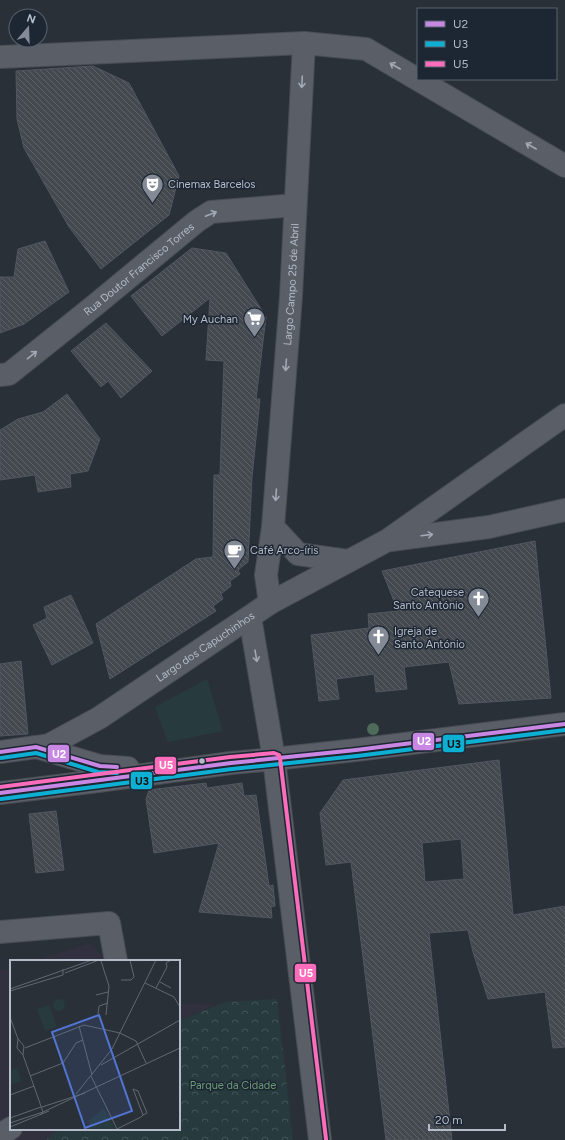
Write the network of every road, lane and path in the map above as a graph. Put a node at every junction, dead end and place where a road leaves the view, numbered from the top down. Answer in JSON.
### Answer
{"nodes":[{"id":1,"x":304,"y":43,"type":"junction"},
{"id":2,"x":0,"y":57,"type":"edge"},
{"id":3,"x":417,"y":79,"type":"edge"},
{"id":4,"x":419,"y":80,"type":"edge"},
{"id":5,"x":565,"y":166,"type":"edge"},
{"id":6,"x":295,"y":206,"type":"junction"},
{"id":7,"x":0,"y":375,"type":"edge"},
{"id":8,"x":565,"y":415,"type":"edge"},
{"id":9,"x":565,"y":510,"type":"edge"},
{"id":10,"x":273,"y":527,"type":"junction"},
{"id":11,"x":388,"y":540,"type":"junction"},
{"id":12,"x":348,"y":561,"type":"junction"},
{"id":13,"x":270,"y":603,"type":"junction"},
{"id":14,"x":250,"y":617,"type":"junction"},
{"id":15,"x":565,"y":724,"type":"edge"},
{"id":16,"x":36,"y":747,"type":"junction"},
{"id":17,"x":0,"y":752,"type":"edge"},
{"id":18,"x":274,"y":760,"type":"junction"},
{"id":19,"x":164,"y":772,"type":"junction"},
{"id":20,"x":0,"y":793,"type":"edge"},
{"id":21,"x":0,"y":932,"type":"edge"},
{"id":22,"x":116,"y":960,"type":"edge"},
{"id":23,"x":10,"y":1129,"type":"edge"},
{"id":24,"x":0,"y":1135,"type":"edge"},
{"id":25,"x":320,"y":1140,"type":"edge"}],
"edges":[{"from":1,"to":2,"type":"street"},
{"from":3,"to":1,"type":"street","one_way":true},
{"from":1,"to":6,"type":"street","name":"Largo Campo 25 de Abril","one_way":true},
{"from":5,"to":4,"type":"street","one_way":true},
{"from":7,"to":6,"type":"street","name":"Rua Doutor Francisco Torres","one_way":true},
{"from":6,"to":10,"type":"street","name":"Largo Campo 25 de Abril","one_way":true},
{"from":8,"to":11,"type":"street"},
{"from":11,"to":9,"type":"street","one_way":true},
{"from":10,"to":12,"type":"street"},
{"from":10,"to":13,"type":"street","name":"Largo Campo 25 de Abril"},
{"from":11,"to":12,"type":"street"},
{"from":12,"to":13,"type":"street"},
{"from":13,"to":14,"type":"street"},
{"from":14,"to":16,"type":"street","name":"Largo dos Capuchinhos"},
{"from":14,"to":18,"type":"street","name":"Largo dos Capuchinhos","one_way":true},
{"from":15,"to":18,"type":"street"},
{"from":16,"to":17,"type":"street","name":"Largo dos Capuchinhos"},
{"from":16,"to":19,"type":"street"},
{"from":18,"to":19,"type":"street"},
{"from":18,"to":25,"type":"street","name":"Largo dos Capuchinhos"},
{"from":19,"to":20,"type":"street"},
{"from":21,"to":22,"type":"street"},
{"from":23,"to":24,"type":"street"}]}
